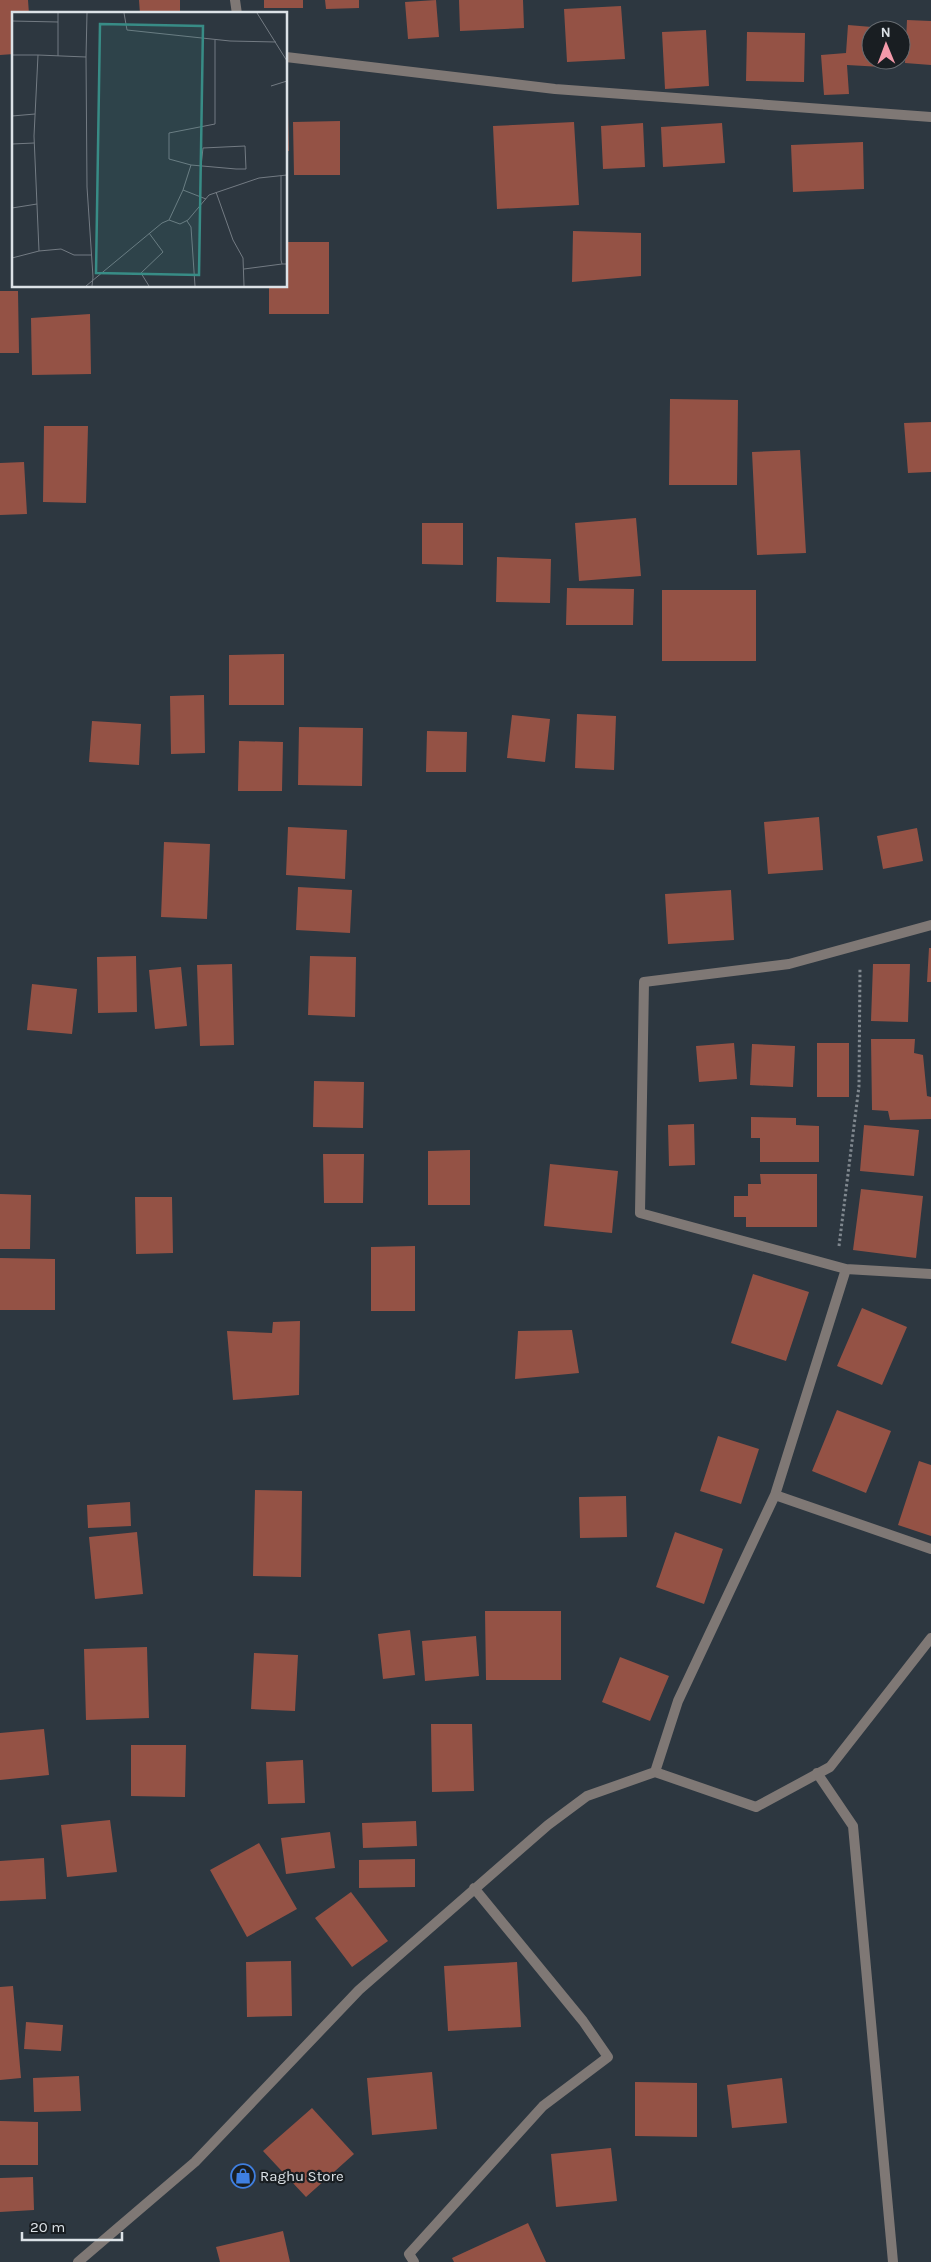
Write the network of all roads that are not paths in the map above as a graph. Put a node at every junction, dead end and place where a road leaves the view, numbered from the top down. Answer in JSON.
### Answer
{"nodes":[{"id":1,"x":288,"y":57,"type":"edge"},
{"id":2,"x":931,"y":117,"type":"edge"},
{"id":3,"x":931,"y":925,"type":"edge"},
{"id":4,"x":841,"y":1267,"type":"junction"},
{"id":5,"x":931,"y":1274,"type":"edge"},
{"id":6,"x":775,"y":1495,"type":"junction"},
{"id":7,"x":931,"y":1548,"type":"edge"},
{"id":8,"x":931,"y":1638,"type":"edge"},
{"id":9,"x":655,"y":1772,"type":"junction"},
{"id":10,"x":817,"y":1774,"type":"junction"},
{"id":11,"x":474,"y":1888,"type":"junction"},
{"id":12,"x":78,"y":2262,"type":"edge"},
{"id":13,"x":414,"y":2262,"type":"edge"},
{"id":14,"x":893,"y":2262,"type":"edge"}],
"edges":[{"from":1,"to":2,"type":"street"},
{"from":3,"to":4,"type":"street"},
{"from":4,"to":5,"type":"street"},
{"from":4,"to":6,"type":"street"},
{"from":6,"to":7,"type":"street"},
{"from":6,"to":9,"type":"street"},
{"from":8,"to":10,"type":"street"},
{"from":9,"to":10,"type":"street"},
{"from":9,"to":11,"type":"street"},
{"from":10,"to":14,"type":"street"},
{"from":11,"to":12,"type":"street"},
{"from":11,"to":13,"type":"street"}]}
